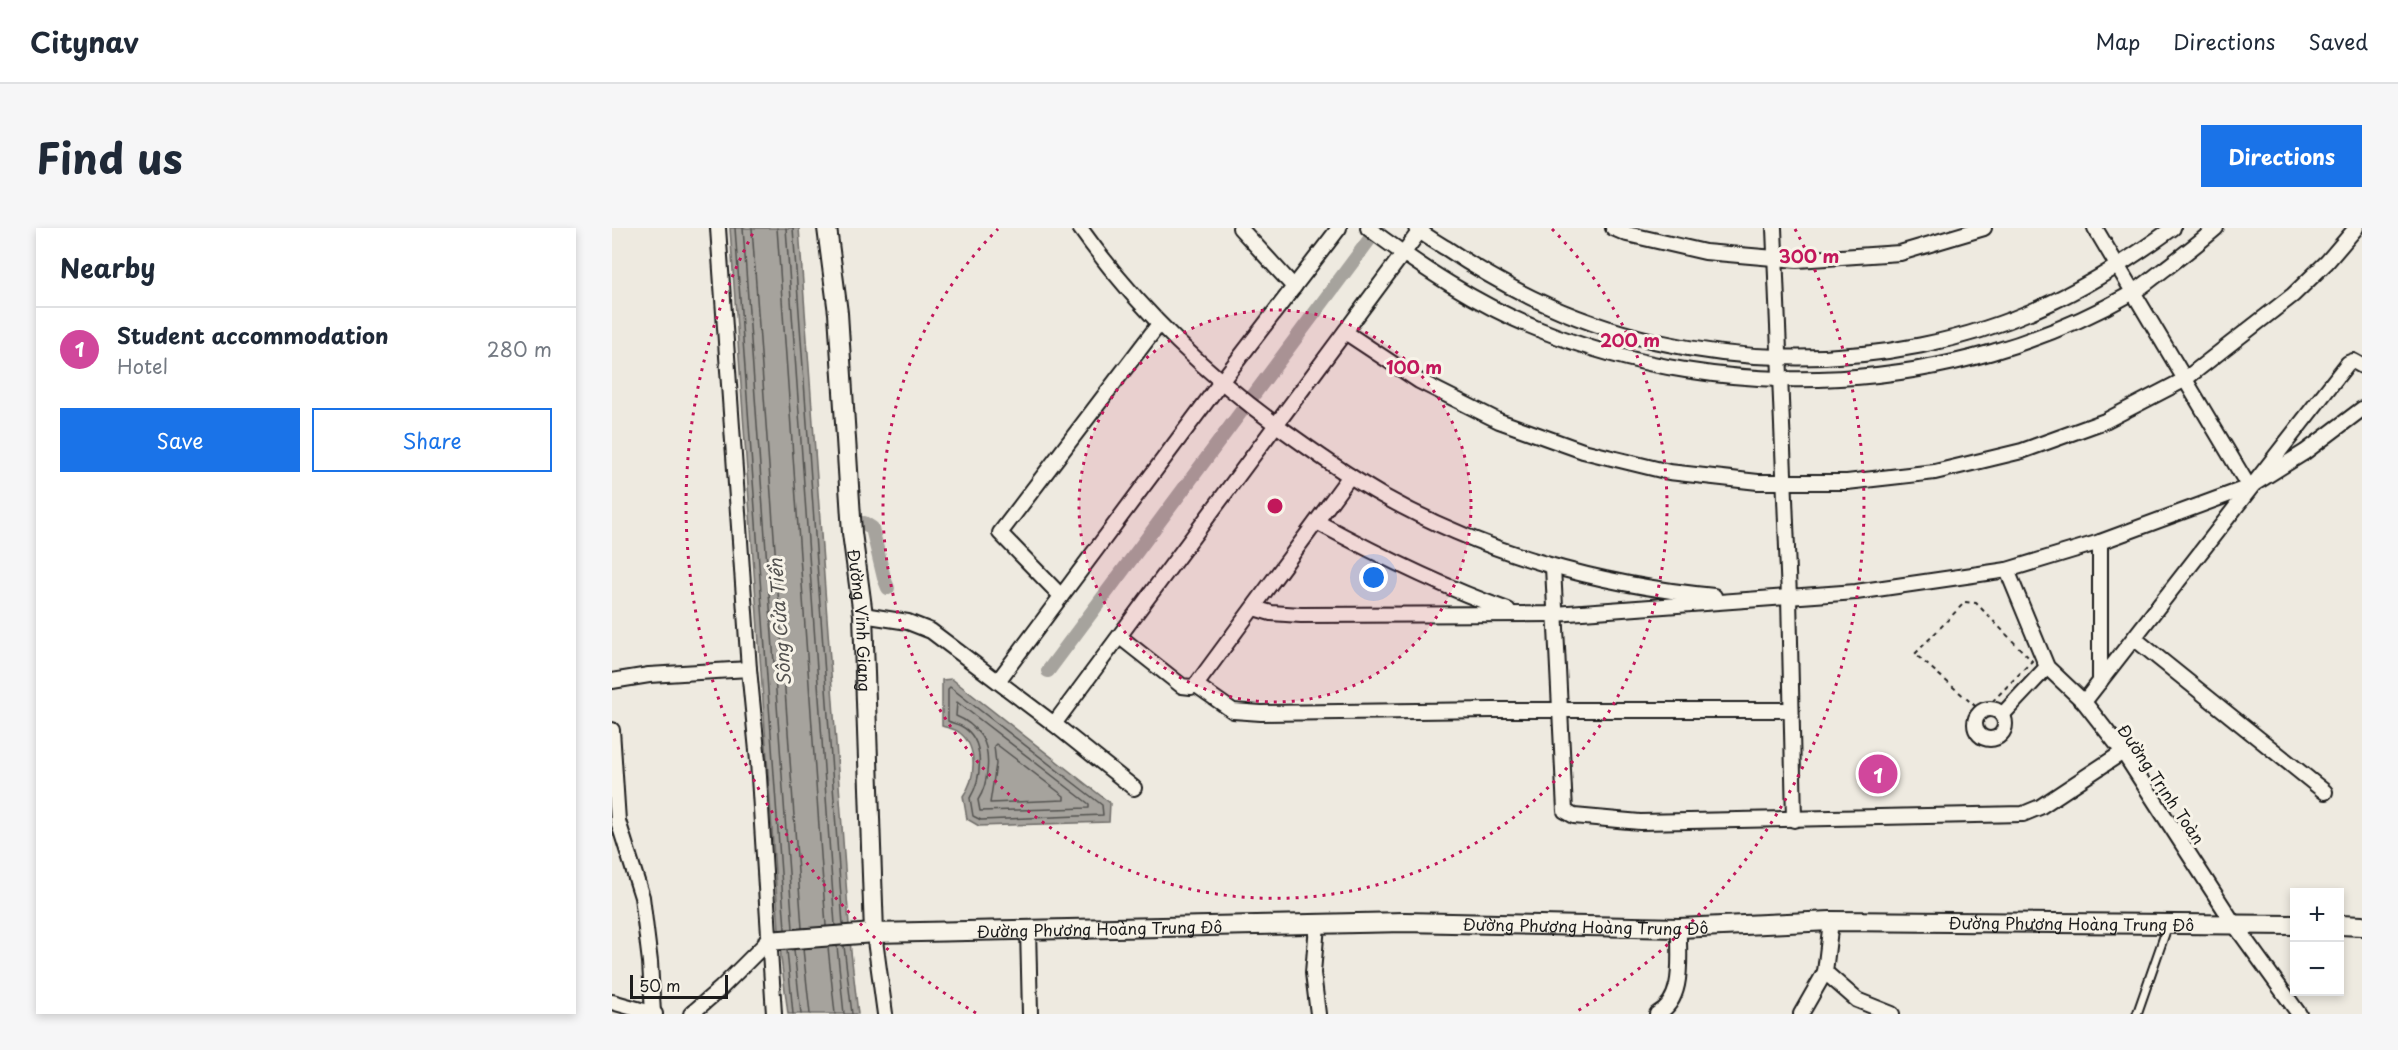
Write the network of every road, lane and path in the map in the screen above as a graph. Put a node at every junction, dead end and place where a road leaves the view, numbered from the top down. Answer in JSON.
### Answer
{"nodes":[{"id":1,"x":718,"y":228,"type":"edge"},
{"id":2,"x":827,"y":228,"type":"edge"},
{"id":3,"x":1080,"y":228,"type":"edge"},
{"id":4,"x":1240,"y":228,"type":"edge"},
{"id":5,"x":1339,"y":228,"type":"edge"},
{"id":6,"x":1368,"y":228,"type":"edge"},
{"id":7,"x":1613,"y":228,"type":"edge"},
{"id":8,"x":1774,"y":228,"type":"edge"},
{"id":9,"x":1984,"y":228,"type":"edge"},
{"id":10,"x":2095,"y":228,"type":"edge"},
{"id":11,"x":2174,"y":228,"type":"edge"},
{"id":12,"x":2216,"y":228,"type":"edge"},
{"id":13,"x":2356,"y":228,"type":"edge"},
{"id":14,"x":1419,"y":229,"type":"edge"},
{"id":15,"x":1402,"y":255,"type":"junction"},
{"id":16,"x":1775,"y":258,"type":"junction"},
{"id":17,"x":2118,"y":268,"type":"junction"},
{"id":18,"x":1294,"y":287,"type":"junction"},
{"id":19,"x":2134,"y":292,"type":"junction"},
{"id":20,"x":1159,"y":324,"type":"junction"},
{"id":21,"x":1345,"y":332,"type":"junction"},
{"id":22,"x":1779,"y":357,"type":"junction"},
{"id":23,"x":2362,"y":366,"type":"edge"},
{"id":24,"x":1781,"y":379,"type":"junction"},
{"id":25,"x":2184,"y":381,"type":"junction"},
{"id":26,"x":1225,"y":386,"type":"junction"},
{"id":27,"x":2362,"y":409,"type":"edge"},
{"id":28,"x":1276,"y":425,"type":"junction"},
{"id":29,"x":1350,"y":477,"type":"junction"},
{"id":30,"x":1783,"y":482,"type":"junction"},
{"id":31,"x":2249,"y":487,"type":"junction"},
{"id":32,"x":1317,"y":522,"type":"junction"},
{"id":33,"x":2100,"y":542,"type":"junction"},
{"id":34,"x":1553,"y":567,"type":"junction"},
{"id":35,"x":2007,"y":570,"type":"junction"},
{"id":36,"x":1061,"y":596,"type":"junction"},
{"id":37,"x":1789,"y":597,"type":"junction"},
{"id":38,"x":1767,"y":599,"type":"junction"},
{"id":39,"x":1254,"y":608,"type":"junction"},
{"id":40,"x":1520,"y":614,"type":"junction"},
{"id":41,"x":1556,"y":614,"type":"junction"},
{"id":42,"x":863,"y":615,"type":"junction"},
{"id":43,"x":1120,"y":638,"type":"junction"},
{"id":44,"x":2135,"y":639,"type":"junction"},
{"id":45,"x":2047,"y":668,"type":"junction"},
{"id":46,"x":749,"y":669,"type":"junction"},
{"id":47,"x":612,"y":681,"type":"edge"},
{"id":48,"x":998,"y":681,"type":"junction"},
{"id":49,"x":2100,"y":682,"type":"junction"},
{"id":50,"x":1196,"y":685,"type":"junction"},
{"id":51,"x":2084,"y":702,"type":"junction"},
{"id":52,"x":1791,"y":710,"type":"junction"},
{"id":53,"x":1560,"y":711,"type":"junction"},
{"id":54,"x":1982,"y":712,"type":"junction"},
{"id":55,"x":2002,"y":715,"type":"junction"},
{"id":56,"x":1054,"y":724,"type":"junction"},
{"id":57,"x":612,"y":730,"type":"edge"},
{"id":58,"x":2124,"y":752,"type":"junction"},
{"id":59,"x":613,"y":769,"type":"edge"},
{"id":60,"x":1134,"y":789,"type":"dead end"},
{"id":61,"x":2325,"y":792,"type":"dead end"},
{"id":62,"x":1794,"y":820,"type":"junction"},
{"id":63,"x":1831,"y":921,"type":"junction"},
{"id":64,"x":2234,"y":924,"type":"junction"},
{"id":65,"x":1317,"y":925,"type":"junction"},
{"id":66,"x":2168,"y":925,"type":"junction"},
{"id":67,"x":2290,"y":925,"type":"edge"},
{"id":68,"x":2344,"y":926,"type":"edge"},
{"id":69,"x":2362,"y":926,"type":"edge"},
{"id":70,"x":1679,"y":928,"type":"junction"},
{"id":71,"x":1028,"y":930,"type":"junction"},
{"id":72,"x":867,"y":934,"type":"junction"},
{"id":73,"x":775,"y":941,"type":"junction"},
{"id":74,"x":1825,"y":972,"type":"junction"},
{"id":75,"x":612,"y":1002,"type":"edge"},
{"id":76,"x":654,"y":1014,"type":"edge"},
{"id":77,"x":691,"y":1014,"type":"edge"},
{"id":78,"x":774,"y":1014,"type":"edge"},
{"id":79,"x":885,"y":1014,"type":"edge"},
{"id":80,"x":1030,"y":1014,"type":"edge"},
{"id":81,"x":1318,"y":1014,"type":"edge"},
{"id":82,"x":1657,"y":1014,"type":"edge"},
{"id":83,"x":1801,"y":1014,"type":"edge"},
{"id":84,"x":1892,"y":1014,"type":"edge"},
{"id":85,"x":2137,"y":1014,"type":"edge"},
{"id":86,"x":2299,"y":1014,"type":"edge"}],
"edges":[{"from":1,"to":46,"type":"street"},
{"from":2,"to":42,"type":"street","name":"Đường Vĩnh Giang"},
{"from":3,"to":20,"type":"street"},
{"from":4,"to":18,"type":"street"},
{"from":5,"to":18,"type":"street"},
{"from":6,"to":15,"type":"street"},
{"from":7,"to":16,"type":"street"},
{"from":8,"to":16,"type":"street"},
{"from":9,"to":16,"type":"street"},
{"from":10,"to":17,"type":"street"},
{"from":11,"to":17,"type":"street"},
{"from":12,"to":19,"type":"street"},
{"from":13,"to":25,"type":"street"},
{"from":14,"to":15,"type":"street"},
{"from":14,"to":22,"type":"street"},
{"from":15,"to":21,"type":"street"},
{"from":15,"to":24,"type":"street"},
{"from":16,"to":22,"type":"street"},
{"from":17,"to":19,"type":"street"},
{"from":17,"to":22,"type":"street"},
{"from":18,"to":26,"type":"street"},
{"from":19,"to":24,"type":"street"},
{"from":19,"to":25,"type":"street"},
{"from":20,"to":26,"type":"street"},
{"from":20,"to":36,"type":"street"},
{"from":21,"to":28,"type":"street"},
{"from":21,"to":30,"type":"street"},
{"from":22,"to":24,"type":"street"},
{"from":23,"to":31,"type":"street"},
{"from":24,"to":30,"type":"street"},
{"from":25,"to":30,"type":"street"},
{"from":25,"to":31,"type":"street"},
{"from":26,"to":28,"type":"street"},
{"from":26,"to":36,"type":"street"},
{"from":27,"to":31,"type":"street"},
{"from":28,"to":29,"type":"street"},
{"from":28,"to":43,"type":"street"},
{"from":29,"to":32,"type":"street"},
{"from":29,"to":34,"type":"street"},
{"from":30,"to":37,"type":"street"},
{"from":31,"to":33,"type":"street"},
{"from":31,"to":44,"type":"street"},
{"from":32,"to":39,"type":"street"},
{"from":32,"to":40,"type":"street"},
{"from":33,"to":35,"type":"street"},
{"from":33,"to":49,"type":"street"},
{"from":34,"to":38,"type":"street"},
{"from":34,"to":41,"type":"street"},
{"from":35,"to":37,"type":"street"},
{"from":35,"to":45,"type":"street","name":"Đường Trịnh Toàn"},
{"from":36,"to":48,"type":"street"},
{"from":37,"to":38,"type":"street"},
{"from":37,"to":52,"type":"street"},
{"from":38,"to":41,"type":"street"},
{"from":39,"to":40,"type":"street"},
{"from":39,"to":50,"type":"street"},
{"from":40,"to":41,"type":"street"},
{"from":41,"to":53,"type":"street"},
{"from":42,"to":48,"type":"street"},
{"from":42,"to":72,"type":"street","name":"Đường Vĩnh Giang"},
{"from":43,"to":50,"type":"street"},
{"from":43,"to":56,"type":"street"},
{"from":44,"to":49,"type":"street"},
{"from":44,"to":61,"type":"street"},
{"from":45,"to":51,"type":"street","name":"Đường Trịnh Toàn"},
{"from":45,"to":55,"type":"street"},
{"from":46,"to":47,"type":"street"},
{"from":46,"to":73,"type":"street"},
{"from":48,"to":56,"type":"street"},
{"from":49,"to":51,"type":"street"},
{"from":50,"to":53,"type":"street"},
{"from":51,"to":58,"type":"street","name":"Đường Trịnh Toàn"},
{"from":52,"to":53,"type":"street"},
{"from":52,"to":62,"type":"street"},
{"from":53,"to":62,"type":"street"},
{"from":54,"to":54,"type":"path"},
{"from":54,"to":55,"type":"street"},
{"from":54,"to":55,"type":"street"},
{"from":56,"to":60,"type":"street"},
{"from":57,"to":59,"type":"street"},
{"from":58,"to":62,"type":"street"},
{"from":58,"to":64,"type":"street","name":"Đường Trịnh Toàn"},
{"from":59,"to":76,"type":"street"},
{"from":63,"to":66,"type":"street","name":"Đường Phượng Hoàng Trung Đô"},
{"from":63,"to":70,"type":"street","name":"Đường Phượng Hoàng Trung Đô"},
{"from":63,"to":74,"type":"street"},
{"from":64,"to":66,"type":"street","name":"Đường Phượng Hoàng Trung Đô"},
{"from":64,"to":67,"type":"street","name":"Đường Phượng Hoàng Trung Đô"},
{"from":64,"to":86,"type":"street","name":"Đường Trịnh Toàn"},
{"from":65,"to":70,"type":"street","name":"Đường Phượng Hoàng Trung Đô"},
{"from":65,"to":71,"type":"street","name":"Đường Phượng Hoàng Trung Đô"},
{"from":65,"to":81,"type":"street"},
{"from":66,"to":85,"type":"lane"},
{"from":68,"to":69,"type":"street"},
{"from":70,"to":82,"type":"street"},
{"from":71,"to":72,"type":"street","name":"Đường Phượng Hoàng Trung Đô"},
{"from":71,"to":80,"type":"street"},
{"from":72,"to":73,"type":"street","name":"Đường Phượng Hoàng Trung Đô"},
{"from":72,"to":79,"type":"street","name":"Đường Vĩnh Giang"},
{"from":73,"to":77,"type":"street"},
{"from":73,"to":78,"type":"street"},
{"from":74,"to":83,"type":"street"},
{"from":74,"to":84,"type":"street"},
{"from":75,"to":76,"type":"street"}]}
